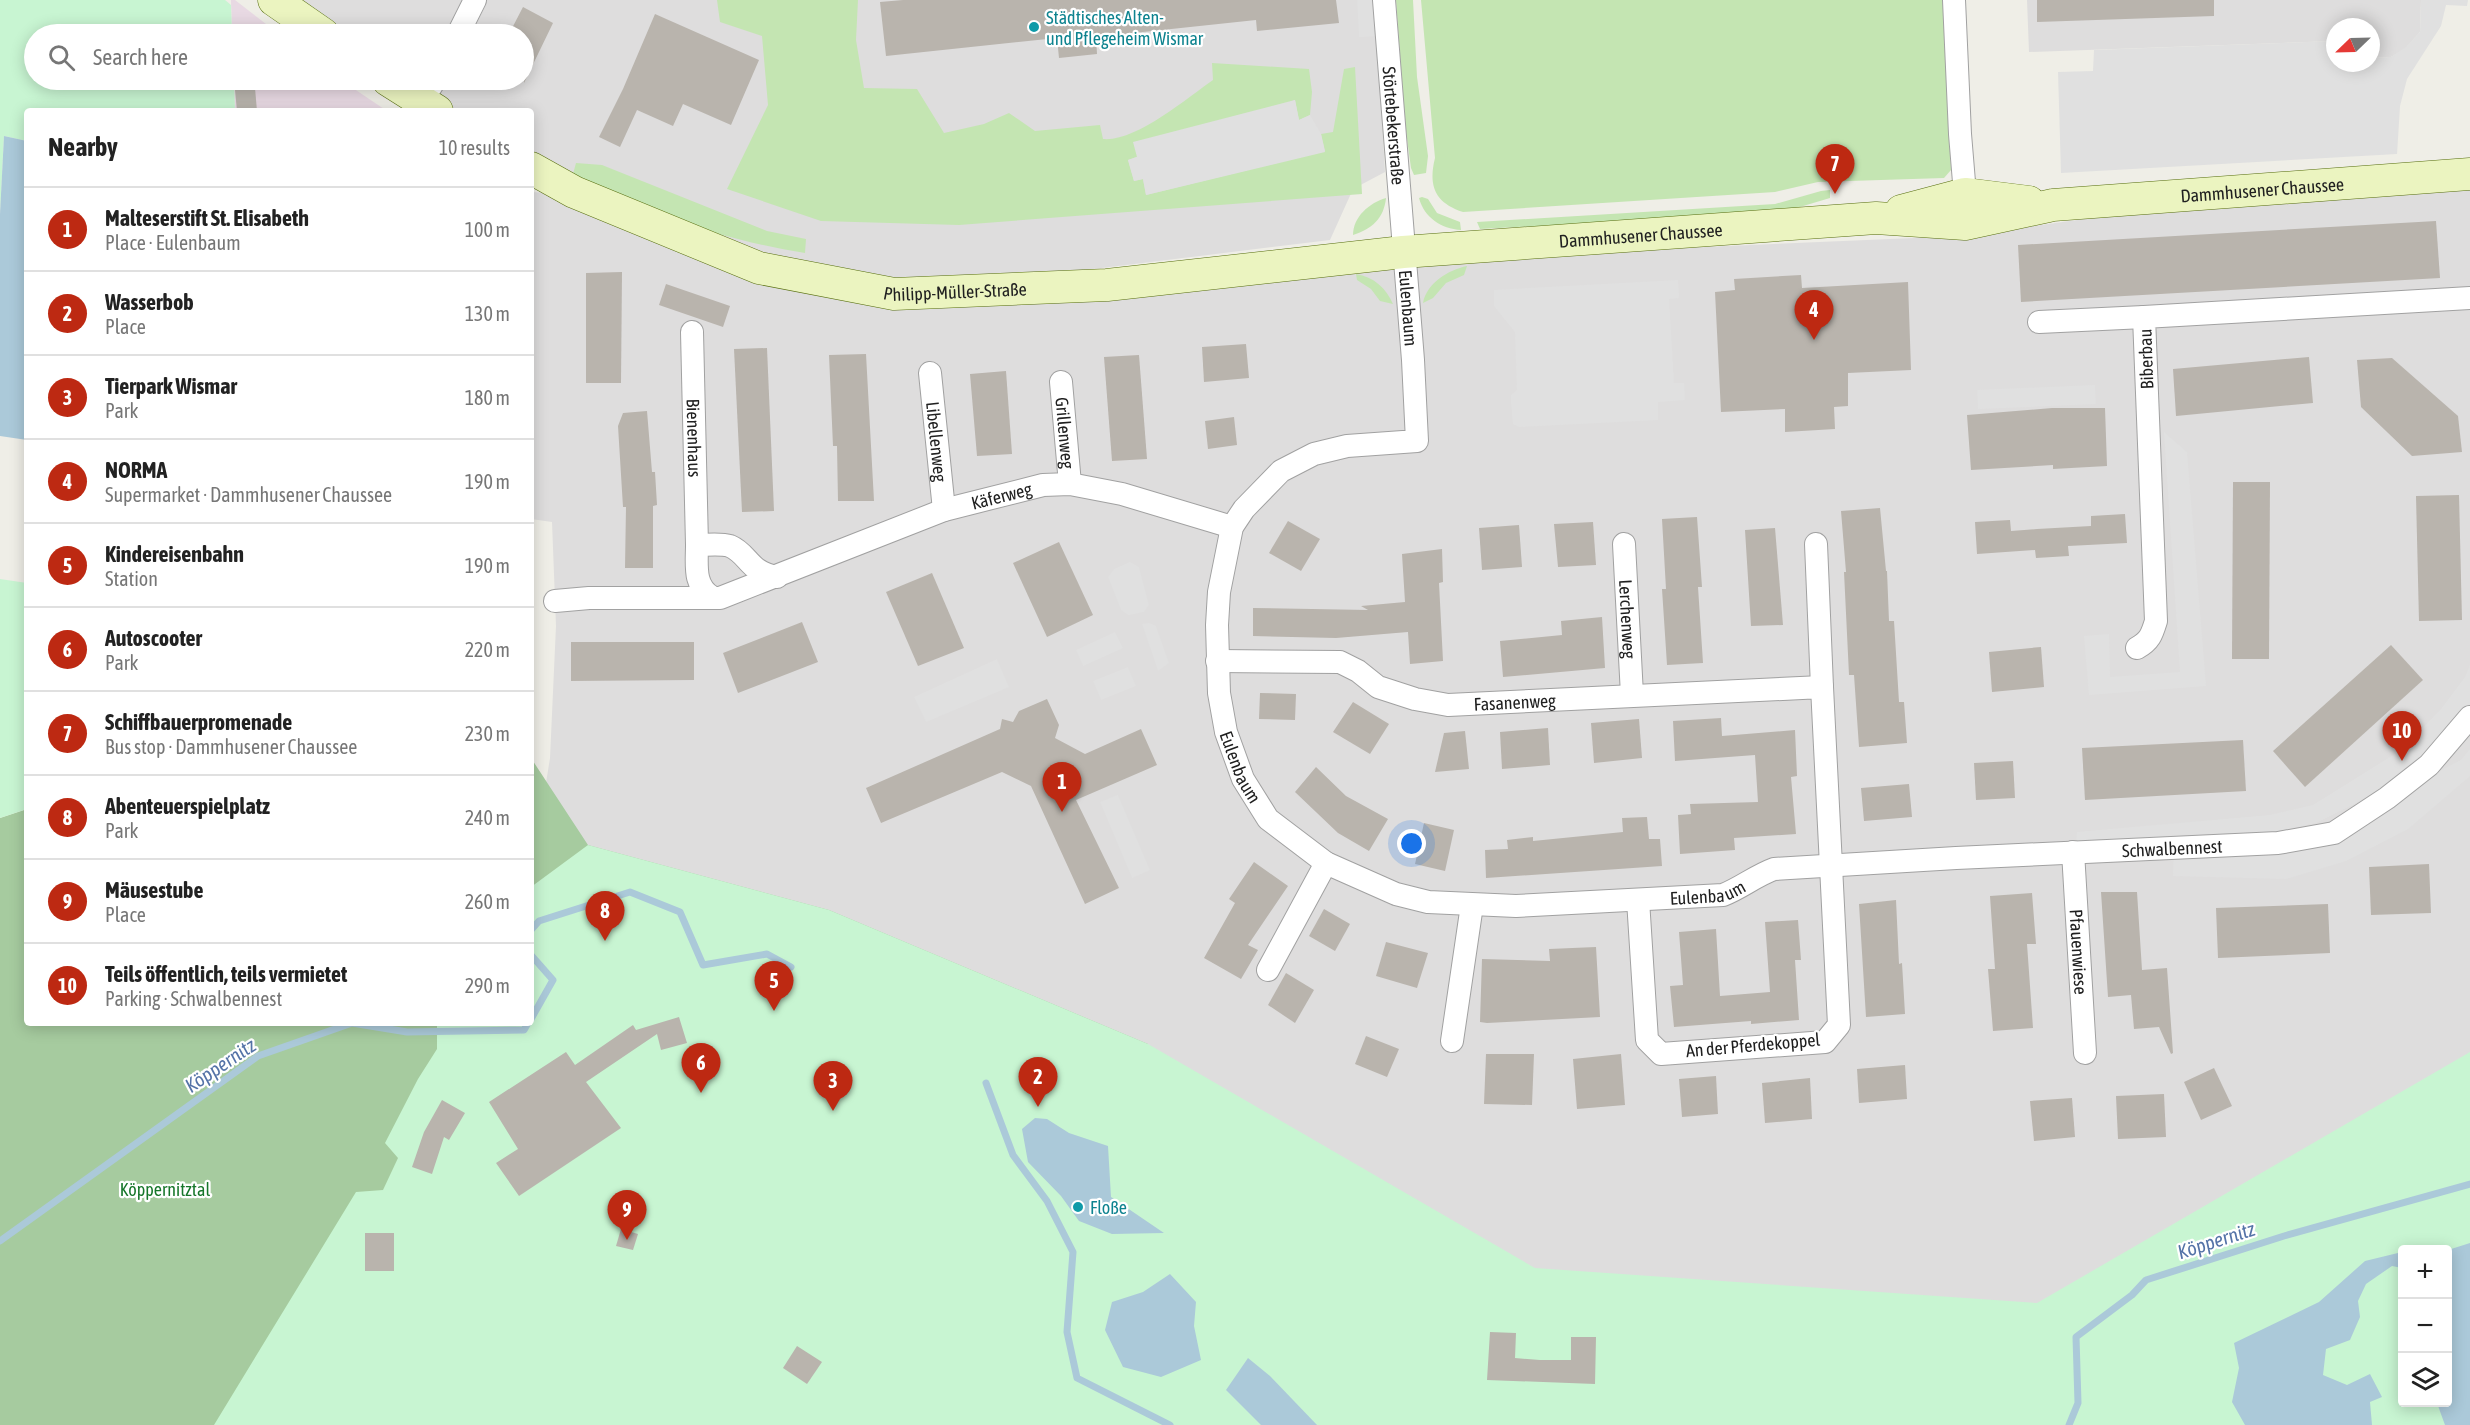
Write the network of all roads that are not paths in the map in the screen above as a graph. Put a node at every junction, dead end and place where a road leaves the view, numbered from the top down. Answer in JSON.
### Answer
{"nodes":[{"id":1,"x":274,"y":0,"type":"edge"},
{"id":2,"x":475,"y":0,"type":"edge"},
{"id":3,"x":1384,"y":0,"type":"edge"},
{"id":4,"x":1954,"y":0,"type":"edge"},
{"id":5,"x":309,"y":24,"type":"edge"},
{"id":6,"x":463,"y":24,"type":"edge"},
{"id":7,"x":413,"y":90,"type":"edge"},
{"id":8,"x":431,"y":97,"type":"edge"},
{"id":9,"x":534,"y":170,"type":"edge"},
{"id":10,"x":2470,"y":174,"type":"edge"},
{"id":11,"x":1965,"y":194,"type":"junction"},
{"id":12,"x":2053,"y":205,"type":"junction"},
{"id":13,"x":1876,"y":218,"type":"junction"},
{"id":14,"x":1403,"y":252,"type":"junction"},
{"id":15,"x":2470,"y":298,"type":"edge"},
{"id":16,"x":2144,"y":317,"type":"junction"},
{"id":17,"x":2039,"y":322,"type":"dead end"},
{"id":18,"x":692,"y":332,"type":"dead end"},
{"id":19,"x":930,"y":374,"type":"dead end"},
{"id":20,"x":1061,"y":382,"type":"dead end"},
{"id":21,"x":1070,"y":484,"type":"junction"},
{"id":22,"x":944,"y":510,"type":"junction"},
{"id":23,"x":1232,"y":527,"type":"junction"},
{"id":24,"x":1624,"y":544,"type":"dead end"},
{"id":25,"x":1816,"y":544,"type":"dead end"},
{"id":26,"x":697,"y":545,"type":"junction"},
{"id":27,"x":777,"y":577,"type":"junction"},
{"id":28,"x":712,"y":597,"type":"junction"},
{"id":29,"x":555,"y":601,"type":"dead end"},
{"id":30,"x":2137,"y":648,"type":"dead end"},
{"id":31,"x":1217,"y":661,"type":"junction"},
{"id":32,"x":1821,"y":687,"type":"junction"},
{"id":33,"x":1632,"y":695,"type":"junction"},
{"id":34,"x":2470,"y":717,"type":"edge"},
{"id":35,"x":2073,"y":852,"type":"junction"},
{"id":36,"x":1326,"y":863,"type":"junction"},
{"id":37,"x":1830,"y":865,"type":"junction"},
{"id":38,"x":1638,"y":900,"type":"junction"},
{"id":39,"x":1472,"y":906,"type":"junction"},
{"id":40,"x":1268,"y":970,"type":"dead end"},
{"id":41,"x":1452,"y":1041,"type":"dead end"},
{"id":42,"x":2085,"y":1053,"type":"dead end"}],
"edges":[{"from":1,"to":5,"type":"street"},
{"from":2,"to":6,"type":"street"},
{"from":3,"to":14,"type":"street","name":"Störtebekerstraße"},
{"from":4,"to":11,"type":"street"},
{"from":7,"to":8,"type":"street"},
{"from":9,"to":14,"type":"street","name":"Philipp-Müller-Straße"},
{"from":10,"to":12,"type":"street","name":"Dammhusener Chaussee"},
{"from":11,"to":12,"type":"street","name":"Dammhusener Chaussee"},
{"from":11,"to":13,"type":"street","name":"Dammhusener Chaussee"},
{"from":12,"to":13,"type":"street","name":"Dammhusener Chaussee"},
{"from":13,"to":14,"type":"street","name":"Dammhusener Chaussee"},
{"from":14,"to":23,"type":"street","name":"Eulenbaum"},
{"from":15,"to":16,"type":"street","name":"Biberbau"},
{"from":16,"to":17,"type":"street"},
{"from":16,"to":30,"type":"street","name":"Biberbau"},
{"from":18,"to":26,"type":"street","name":"Bienenhaus"},
{"from":19,"to":22,"type":"street","name":"Libellenweg"},
{"from":20,"to":21,"type":"street","name":"Grillenweg"},
{"from":21,"to":22,"type":"street","name":"Käferweg"},
{"from":21,"to":23,"type":"street","name":"Käferweg"},
{"from":22,"to":27,"type":"street","name":"Käferweg"},
{"from":23,"to":31,"type":"street","name":"Eulenbaum"},
{"from":24,"to":33,"type":"street","name":"Lerchenweg"},
{"from":25,"to":32,"type":"street"},
{"from":26,"to":27,"type":"street"},
{"from":26,"to":28,"type":"street"},
{"from":27,"to":28,"type":"street","name":"Käferweg"},
{"from":28,"to":29,"type":"street","name":"Käferweg"},
{"from":31,"to":33,"type":"street","name":"Fasanenweg"},
{"from":31,"to":36,"type":"street","name":"Eulenbaum"},
{"from":32,"to":33,"type":"street","name":"Fasanenweg"},
{"from":32,"to":37,"type":"street"},
{"from":34,"to":35,"type":"street","name":"Schwalbennest"},
{"from":35,"to":37,"type":"street","name":"Schwalbennest"},
{"from":35,"to":42,"type":"street","name":"Pfauenwiese"},
{"from":36,"to":39,"type":"street","name":"Eulenbaum"},
{"from":36,"to":40,"type":"street"},
{"from":37,"to":38,"type":"street","name":"Eulenbaum"},
{"from":37,"to":38,"type":"street","name":"An der Pferdekoppel"},
{"from":38,"to":39,"type":"street","name":"Eulenbaum"},
{"from":39,"to":41,"type":"street"}]}
